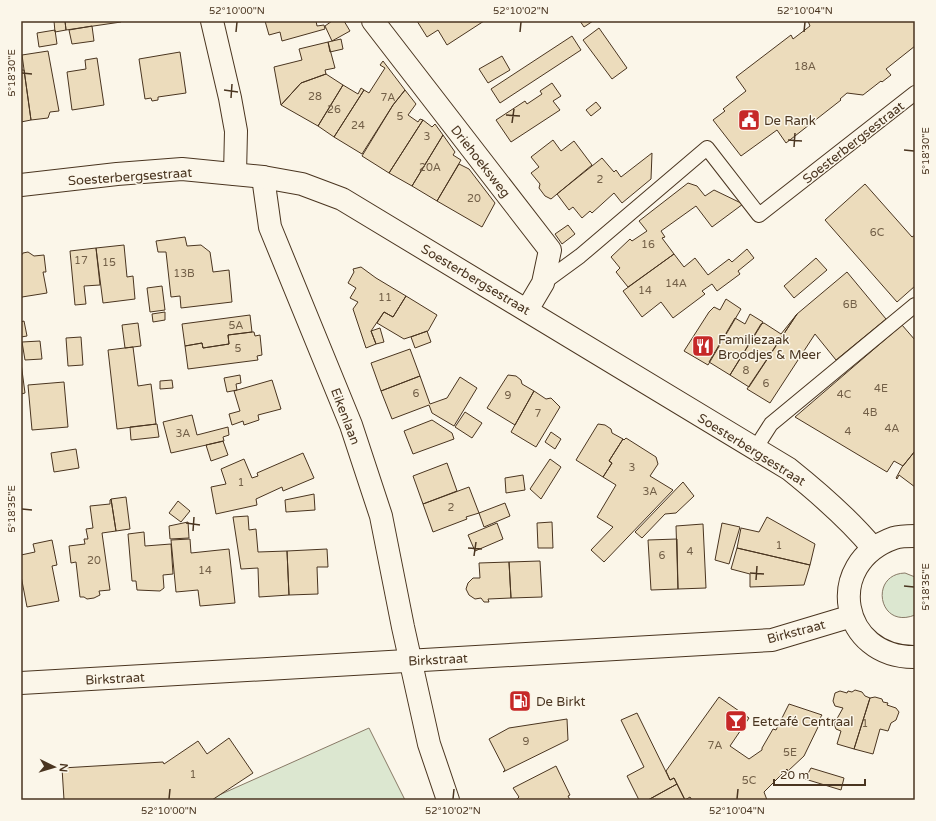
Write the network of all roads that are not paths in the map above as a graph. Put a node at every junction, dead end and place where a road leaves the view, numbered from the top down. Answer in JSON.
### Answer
{"nodes":[{"id":1,"x":212,"y":21,"type":"edge"},
{"id":2,"x":373,"y":21,"type":"edge"},
{"id":3,"x":915,"y":93,"type":"edge"},
{"id":4,"x":235,"y":174,"type":"junction"},
{"id":5,"x":263,"y":177,"type":"junction"},
{"id":6,"x":21,"y":185,"type":"edge"},
{"id":7,"x":543,"y":283,"type":"junction"},
{"id":8,"x":915,"y":305,"type":"edge"},
{"id":9,"x":527,"y":310,"type":"junction"},
{"id":10,"x":755,"y":449,"type":"junction"},
{"id":11,"x":915,"y":536,"type":"edge"},
{"id":12,"x":873,"y":548,"type":"junction"},
{"id":13,"x":852,"y":616,"type":"junction"},
{"id":14,"x":915,"y":657,"type":"edge"},
{"id":15,"x":410,"y":661,"type":"junction"},
{"id":16,"x":21,"y":683,"type":"edge"},
{"id":17,"x":448,"y":800,"type":"edge"}],
"edges":[{"from":1,"to":4,"type":"street"},
{"from":2,"to":7,"type":"street","name":"Driehoeksweg"},
{"from":3,"to":7,"type":"lane","name":"Soesterbergsestraat"},
{"from":4,"to":5,"type":"street","name":"Soesterbergsestraat"},
{"from":4,"to":6,"type":"street","name":"Soesterbergsestraat"},
{"from":5,"to":9,"type":"street","name":"Soesterbergsestraat"},
{"from":5,"to":15,"type":"street","name":"Eikenlaan"},
{"from":7,"to":9,"type":"street","name":"Driehoeksweg"},
{"from":8,"to":10,"type":"lane"},
{"from":9,"to":10,"type":"street","name":"Soesterbergsestraat"},
{"from":10,"to":12,"type":"street","name":"Soesterbergsestraat"},
{"from":11,"to":12,"type":"street"},
{"from":12,"to":13,"type":"street"},
{"from":13,"to":14,"type":"street"},
{"from":13,"to":15,"type":"street","name":"Birkstraat"},
{"from":15,"to":16,"type":"street","name":"Birkstraat"},
{"from":15,"to":17,"type":"street","name":"Eikenlaan"}]}
